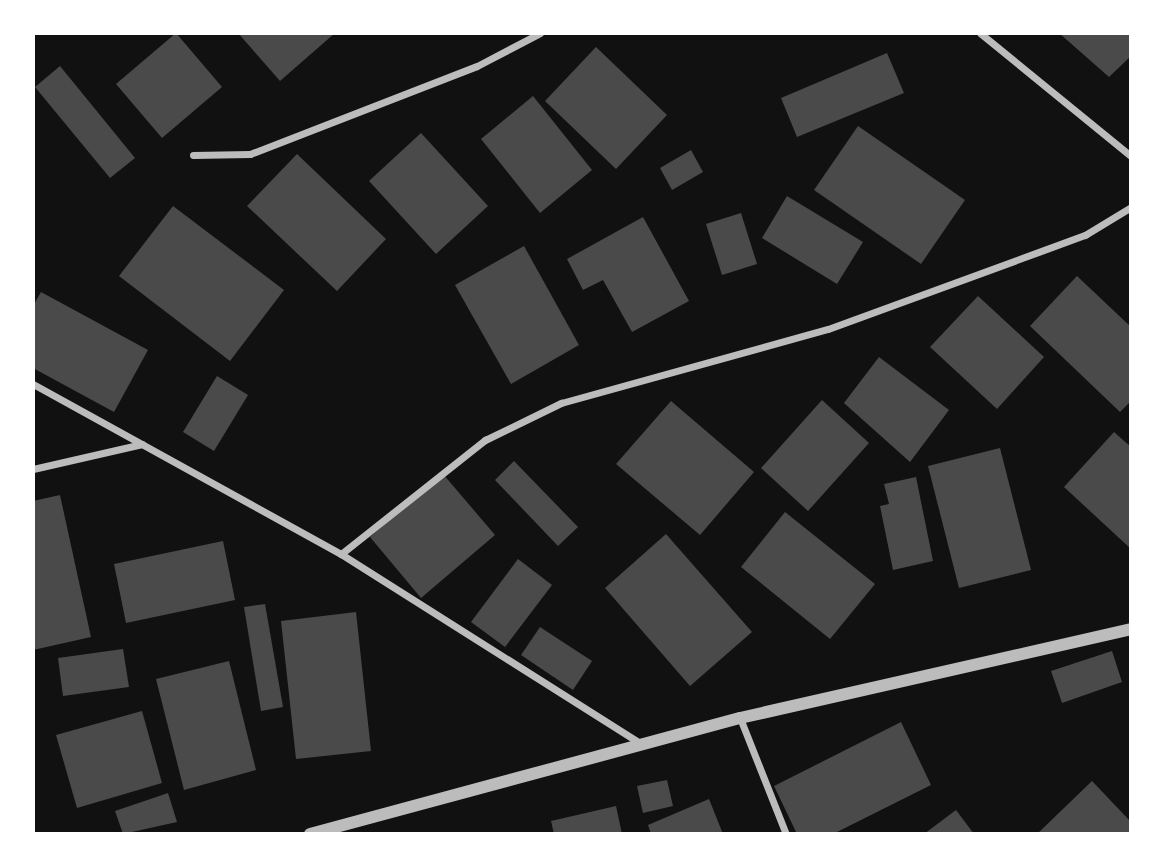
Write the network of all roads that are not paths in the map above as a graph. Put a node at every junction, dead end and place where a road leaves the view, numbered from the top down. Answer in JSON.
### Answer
{"nodes":[{"id":1,"x":540,"y":33,"type":"edge"},
{"id":2,"x":980,"y":33,"type":"edge"},
{"id":3,"x":193,"y":155,"type":"dead end"},
{"id":4,"x":1131,"y":156,"type":"edge"},
{"id":5,"x":1131,"y":207,"type":"edge"},
{"id":6,"x":33,"y":384,"type":"edge"},
{"id":7,"x":142,"y":444,"type":"junction"},
{"id":8,"x":33,"y":469,"type":"edge"},
{"id":9,"x":341,"y":554,"type":"junction"},
{"id":10,"x":1131,"y":629,"type":"edge"},
{"id":11,"x":740,"y":718,"type":"junction"},
{"id":12,"x":642,"y":745,"type":"junction"},
{"id":13,"x":310,"y":834,"type":"edge"},
{"id":14,"x":786,"y":834,"type":"edge"}],
"edges":[{"from":1,"to":3,"type":"street"},
{"from":2,"to":4,"type":"street"},
{"from":5,"to":9,"type":"street"},
{"from":6,"to":7,"type":"street"},
{"from":7,"to":8,"type":"street"},
{"from":7,"to":9,"type":"street"},
{"from":9,"to":12,"type":"street"},
{"from":10,"to":11,"type":"street"},
{"from":11,"to":12,"type":"street"},
{"from":11,"to":14,"type":"street"},
{"from":12,"to":13,"type":"street"}]}
